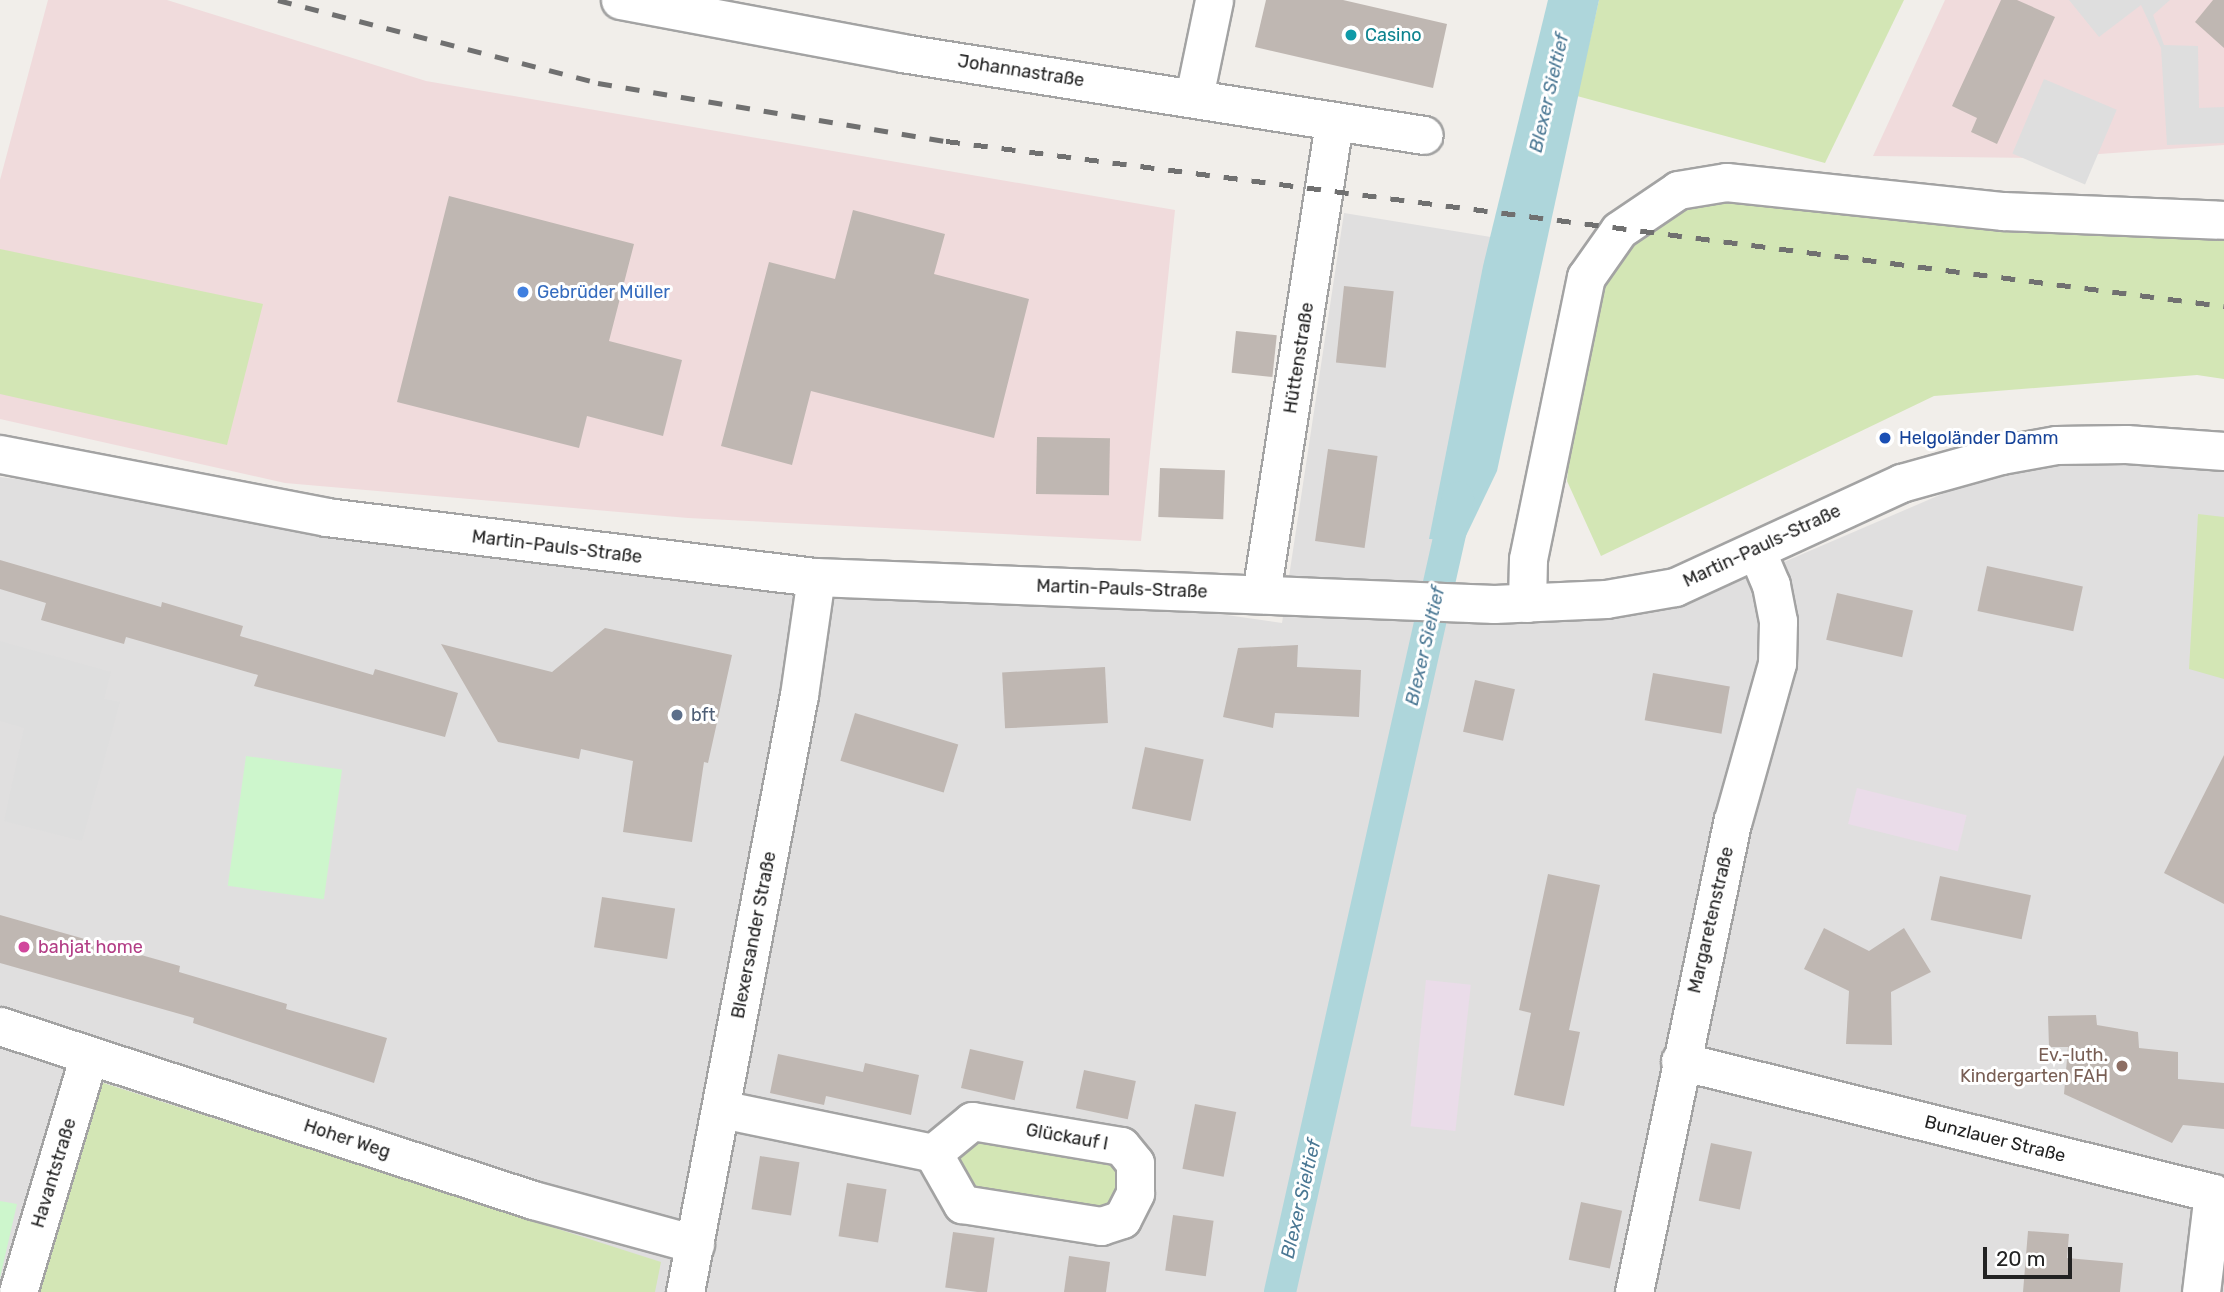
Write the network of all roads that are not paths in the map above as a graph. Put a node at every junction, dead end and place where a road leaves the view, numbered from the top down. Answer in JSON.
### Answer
{"nodes":[{"id":1,"x":620,"y":0,"type":"edge"},
{"id":2,"x":1214,"y":0,"type":"edge"},
{"id":3,"x":1194,"y":97,"type":"junction"},
{"id":4,"x":1334,"y":122,"type":"junction"},
{"id":5,"x":1424,"y":135,"type":"dead end"},
{"id":6,"x":2224,"y":220,"type":"edge"},
{"id":7,"x":2224,"y":452,"type":"edge"},
{"id":8,"x":0,"y":454,"type":"edge"},
{"id":9,"x":1757,"y":552,"type":"junction"},
{"id":10,"x":816,"y":577,"type":"junction"},
{"id":11,"x":1261,"y":594,"type":"junction"},
{"id":12,"x":1511,"y":604,"type":"junction"},
{"id":13,"x":0,"y":1026,"type":"edge"},
{"id":14,"x":89,"y":1055,"type":"junction"},
{"id":15,"x":1680,"y":1061,"type":"junction"},
{"id":16,"x":722,"y":1109,"type":"junction"},
{"id":17,"x":933,"y":1153,"type":"junction"},
{"id":18,"x":695,"y":1244,"type":"junction"},
{"id":19,"x":18,"y":1292,"type":"edge"},
{"id":20,"x":685,"y":1292,"type":"edge"},
{"id":21,"x":1634,"y":1292,"type":"edge"},
{"id":22,"x":2201,"y":1292,"type":"edge"}],
"edges":[{"from":1,"to":3,"type":"street","name":"Johannastraße"},
{"from":2,"to":3,"type":"street"},
{"from":3,"to":4,"type":"street","name":"Johannastraße"},
{"from":4,"to":5,"type":"street","name":"Johannastraße"},
{"from":4,"to":11,"type":"street","name":"Hüttenstraße"},
{"from":6,"to":12,"type":"street"},
{"from":7,"to":9,"type":"street","name":"Martin-Pauls-Straße"},
{"from":8,"to":10,"type":"street","name":"Martin-Pauls-Straße"},
{"from":9,"to":12,"type":"street","name":"Martin-Pauls-Straße"},
{"from":9,"to":15,"type":"street","name":"Margaretenstraße"},
{"from":10,"to":11,"type":"street","name":"Martin-Pauls-Straße"},
{"from":10,"to":16,"type":"street","name":"Blexersander Straße"},
{"from":11,"to":12,"type":"street","name":"Martin-Pauls-Straße"},
{"from":13,"to":14,"type":"street","name":"Hoher Weg"},
{"from":14,"to":18,"type":"street","name":"Hoher Weg"},
{"from":14,"to":19,"type":"street","name":"Havantstraße"},
{"from":15,"to":21,"type":"street","name":"Margaretenstraße"},
{"from":15,"to":22,"type":"street","name":"Bunzlauer Straße"},
{"from":16,"to":17,"type":"street"},
{"from":16,"to":18,"type":"street","name":"Blexersander Straße"},
{"from":17,"to":17,"type":"street","name":"Glückauf I"},
{"from":18,"to":20,"type":"street","name":"Blexersander Straße"}]}
